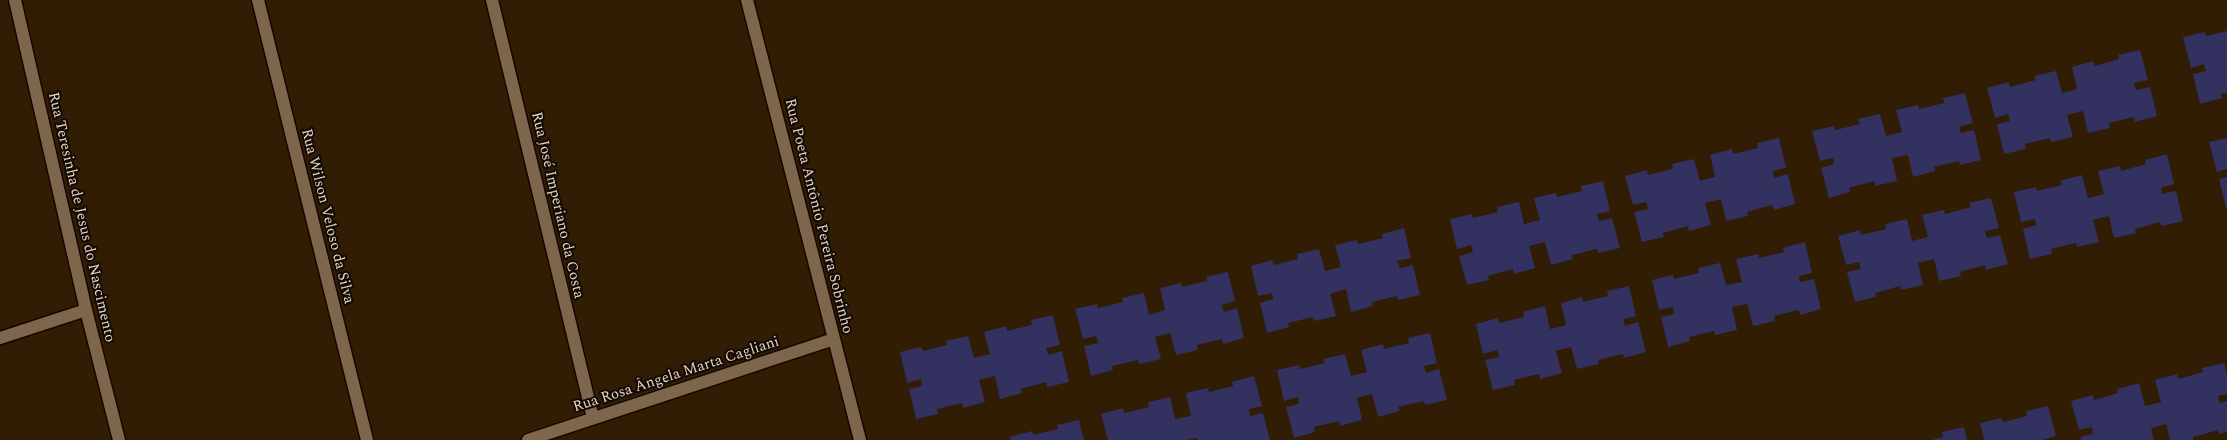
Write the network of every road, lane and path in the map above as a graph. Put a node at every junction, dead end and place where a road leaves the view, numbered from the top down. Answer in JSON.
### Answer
{"nodes":[{"id":1,"x":15,"y":0,"type":"edge"},
{"id":2,"x":258,"y":0,"type":"edge"},
{"id":3,"x":492,"y":0,"type":"edge"},
{"id":4,"x":747,"y":0,"type":"edge"},
{"id":5,"x":86,"y":310,"type":"junction"},
{"id":6,"x":0,"y":338,"type":"edge"},
{"id":7,"x":834,"y":339,"type":"junction"},
{"id":8,"x":593,"y":418,"type":"junction"},
{"id":9,"x":118,"y":440,"type":"edge"},
{"id":10,"x":367,"y":440,"type":"edge"},
{"id":11,"x":528,"y":440,"type":"edge"},
{"id":12,"x":860,"y":440,"type":"edge"}],
"edges":[{"from":1,"to":5,"type":"street","name":"Rua Teresinha de Jesus do Nascimento"},
{"from":2,"to":10,"type":"street","name":"Rua Wilson Veloso da Silva"},
{"from":3,"to":8,"type":"street","name":"Rua José Imperiano da Costa"},
{"from":4,"to":7,"type":"street","name":"Rua Poeta Antônio Pereira Sobrinho"},
{"from":5,"to":6,"type":"street"},
{"from":5,"to":9,"type":"street","name":"Rua Teresinha de Jesus do Nascimento"},
{"from":7,"to":8,"type":"street","name":"Rua Rosa Ângela Marta Cagliani"},
{"from":7,"to":12,"type":"street","name":"Rua Poeta Antônio Pereira Sobrinho"},
{"from":8,"to":11,"type":"street","name":"Rua Rosa Ângela Marta Cagliani"}]}
